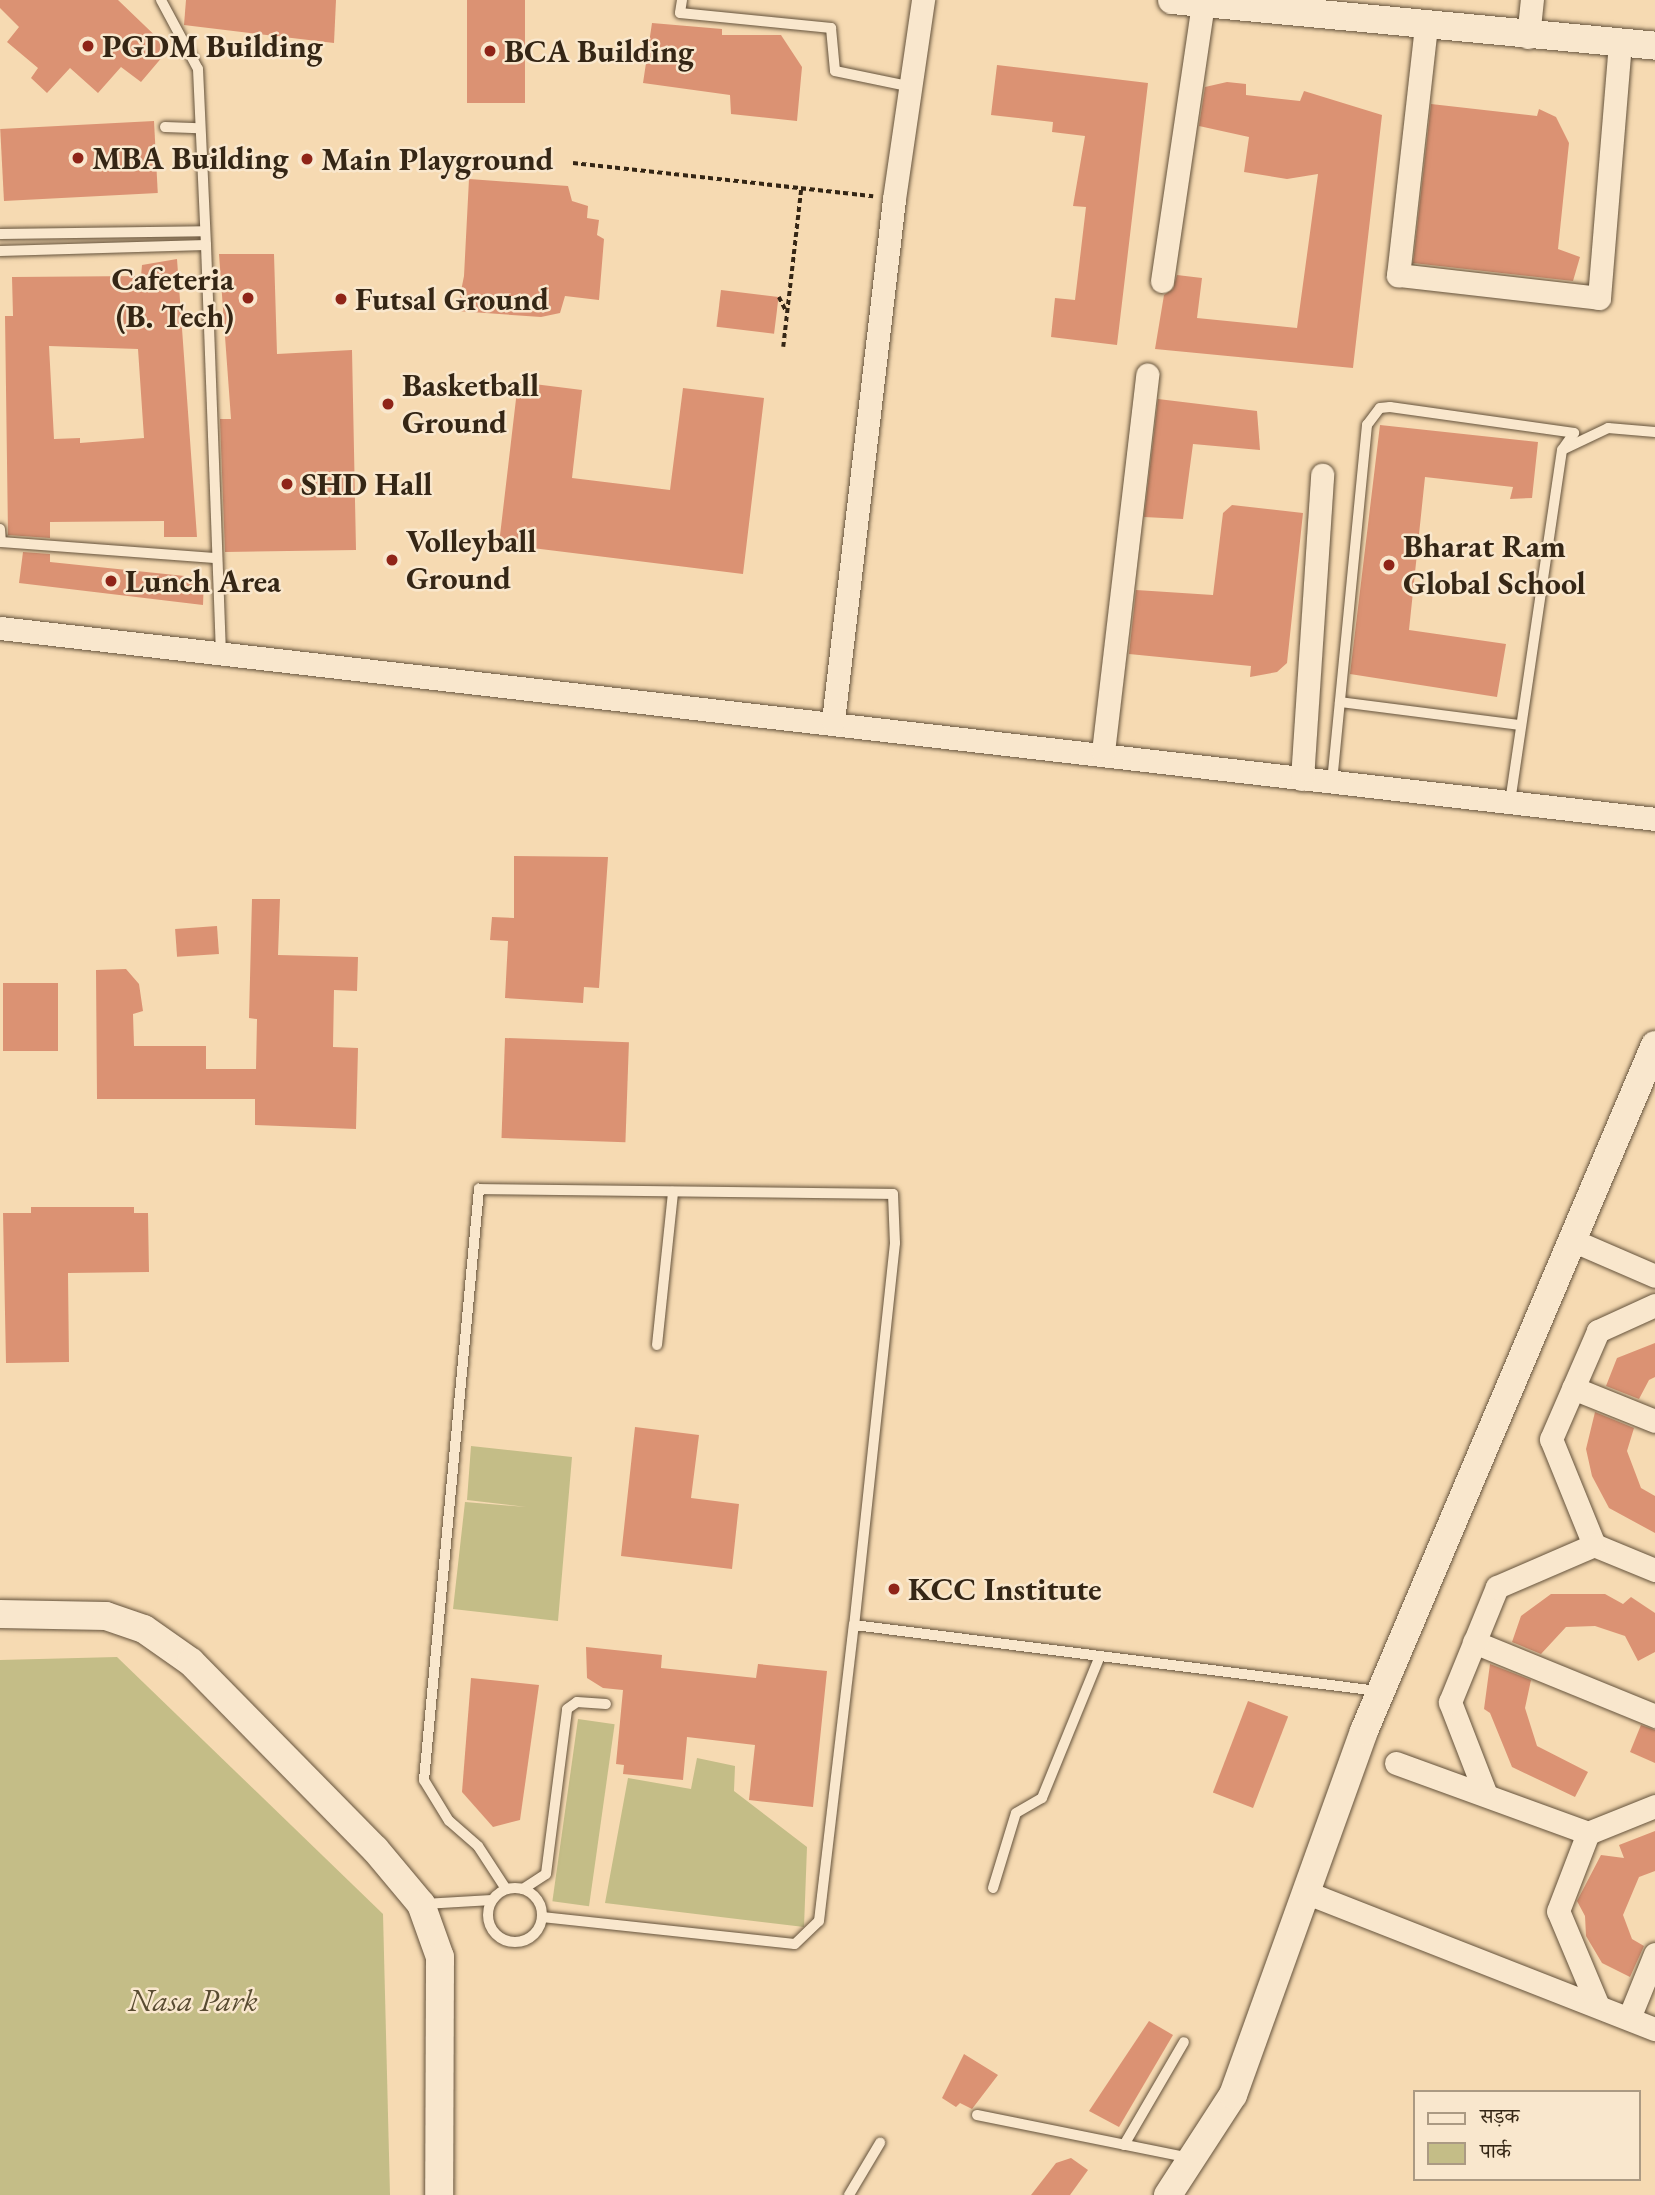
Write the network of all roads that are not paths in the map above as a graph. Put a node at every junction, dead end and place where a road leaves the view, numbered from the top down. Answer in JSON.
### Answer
{"nodes":[{"id":1,"x":161,"y":0,"type":"edge"},
{"id":2,"x":682,"y":0,"type":"edge"},
{"id":3,"x":923,"y":0,"type":"edge"},
{"id":4,"x":1172,"y":0,"type":"edge"},
{"id":5,"x":1532,"y":0,"type":"edge"},
{"id":6,"x":1203,"y":3,"type":"junction"},
{"id":7,"x":1426,"y":26,"type":"junction"},
{"id":8,"x":1528,"y":37,"type":"junction"},
{"id":9,"x":1620,"y":45,"type":"junction"},
{"id":10,"x":1655,"y":46,"type":"edge"},
{"id":11,"x":912,"y":87,"type":"junction"},
{"id":12,"x":165,"y":127,"type":"dead end"},
{"id":13,"x":199,"y":128,"type":"junction"},
{"id":14,"x":205,"y":231,"type":"junction"},
{"id":15,"x":0,"y":234,"type":"edge"},
{"id":16,"x":206,"y":245,"type":"junction"},
{"id":17,"x":0,"y":251,"type":"edge"},
{"id":18,"x":1162,"y":281,"type":"dead end"},
{"id":19,"x":1147,"y":375,"type":"dead end"},
{"id":20,"x":1655,"y":432,"type":"edge"},
{"id":21,"x":1562,"y":450,"type":"junction"},
{"id":22,"x":1322,"y":475,"type":"dead end"},
{"id":23,"x":0,"y":529,"type":"edge"},
{"id":24,"x":214,"y":558,"type":"junction"},
{"id":25,"x":0,"y":628,"type":"edge"},
{"id":26,"x":221,"y":657,"type":"junction"},
{"id":27,"x":1340,"y":702,"type":"junction"},
{"id":28,"x":834,"y":721,"type":"junction"},
{"id":29,"x":1520,"y":725,"type":"junction"},
{"id":30,"x":1103,"y":752,"type":"junction"},
{"id":31,"x":1302,"y":779,"type":"junction"},
{"id":32,"x":1332,"y":782,"type":"junction"},
{"id":33,"x":1510,"y":802,"type":"junction"},
{"id":34,"x":1655,"y":819,"type":"edge"},
{"id":35,"x":1655,"y":1045,"type":"edge"},
{"id":36,"x":1648,"y":1083,"type":"edge"},
{"id":37,"x":673,"y":1192,"type":"junction"},
{"id":38,"x":1572,"y":1240,"type":"junction"},
{"id":39,"x":1655,"y":1276,"type":"edge"},
{"id":40,"x":1655,"y":1305,"type":"edge"},
{"id":41,"x":657,"y":1345,"type":"dead end"},
{"id":42,"x":1573,"y":1388,"type":"junction"},
{"id":43,"x":1655,"y":1421,"type":"edge"},
{"id":44,"x":1594,"y":1545,"type":"junction"},
{"id":45,"x":1655,"y":1570,"type":"edge"},
{"id":46,"x":0,"y":1614,"type":"edge"},
{"id":47,"x":854,"y":1625,"type":"junction"},
{"id":48,"x":1475,"y":1642,"type":"junction"},
{"id":49,"x":1100,"y":1656,"type":"junction"},
{"id":50,"x":1381,"y":1691,"type":"junction"},
{"id":51,"x":606,"y":1704,"type":"dead end"},
{"id":52,"x":1655,"y":1716,"type":"edge"},
{"id":53,"x":1396,"y":1763,"type":"dead end"},
{"id":54,"x":1486,"y":1795,"type":"junction"},
{"id":55,"x":1655,"y":1806,"type":"edge"},
{"id":56,"x":1588,"y":1833,"type":"junction"},
{"id":57,"x":993,"y":1888,"type":"dead end"},
{"id":58,"x":506,"y":1889,"type":"junction"},
{"id":59,"x":523,"y":1889,"type":"junction"},
{"id":60,"x":1306,"y":1892,"type":"junction"},
{"id":61,"x":492,"y":1900,"type":"junction"},
{"id":62,"x":421,"y":1904,"type":"junction"},
{"id":63,"x":542,"y":1917,"type":"junction"},
{"id":64,"x":1655,"y":1954,"type":"edge"},
{"id":65,"x":1598,"y":2006,"type":"junction"},
{"id":66,"x":1629,"y":2018,"type":"junction"},
{"id":67,"x":1655,"y":2029,"type":"edge"},
{"id":68,"x":1184,"y":2042,"type":"dead end"},
{"id":69,"x":977,"y":2115,"type":"dead end"},
{"id":70,"x":880,"y":2143,"type":"dead end"},
{"id":71,"x":1124,"y":2145,"type":"junction"},
{"id":72,"x":1192,"y":2159,"type":"junction"},
{"id":73,"x":439,"y":2195,"type":"edge"},
{"id":74,"x":849,"y":2195,"type":"edge"},
{"id":75,"x":1168,"y":2195,"type":"edge"}],
"edges":[{"from":1,"to":13,"type":"lane"},
{"from":2,"to":11,"type":"lane"},
{"from":3,"to":11,"type":"street"},
{"from":4,"to":6,"type":"street"},
{"from":5,"to":8,"type":"street"},
{"from":6,"to":7,"type":"street"},
{"from":6,"to":18,"type":"street"},
{"from":7,"to":8,"type":"street"},
{"from":7,"to":9,"type":"street"},
{"from":8,"to":9,"type":"street"},
{"from":9,"to":10,"type":"street"},
{"from":11,"to":28,"type":"street"},
{"from":12,"to":13,"type":"lane"},
{"from":13,"to":14,"type":"lane"},
{"from":14,"to":15,"type":"lane"},
{"from":14,"to":16,"type":"lane"},
{"from":16,"to":17,"type":"lane"},
{"from":16,"to":24,"type":"lane"},
{"from":19,"to":30,"type":"street"},
{"from":20,"to":21,"type":"lane"},
{"from":21,"to":27,"type":"lane"},
{"from":21,"to":29,"type":"lane"},
{"from":22,"to":31,"type":"street"},
{"from":23,"to":24,"type":"lane"},
{"from":24,"to":26,"type":"lane"},
{"from":25,"to":26,"type":"street"},
{"from":26,"to":28,"type":"street"},
{"from":27,"to":29,"type":"lane"},
{"from":27,"to":32,"type":"lane"},
{"from":28,"to":30,"type":"street"},
{"from":29,"to":33,"type":"lane"},
{"from":30,"to":31,"type":"street"},
{"from":31,"to":32,"type":"street"},
{"from":32,"to":33,"type":"street"},
{"from":33,"to":34,"type":"street"},
{"from":35,"to":36,"type":"street"},
{"from":36,"to":38,"type":"street"},
{"from":37,"to":41,"type":"lane"},
{"from":37,"to":47,"type":"lane"},
{"from":37,"to":58,"type":"lane"},
{"from":38,"to":39,"type":"street"},
{"from":38,"to":50,"type":"street"},
{"from":40,"to":42,"type":"street"},
{"from":42,"to":43,"type":"street"},
{"from":42,"to":44,"type":"street"},
{"from":44,"to":45,"type":"street"},
{"from":44,"to":48,"type":"street"},
{"from":46,"to":62,"type":"street"},
{"from":47,"to":49,"type":"lane"},
{"from":47,"to":63,"type":"lane"},
{"from":48,"to":52,"type":"street"},
{"from":48,"to":54,"type":"street"},
{"from":49,"to":50,"type":"lane"},
{"from":49,"to":57,"type":"lane"},
{"from":50,"to":60,"type":"street"},
{"from":51,"to":59,"type":"lane"},
{"from":53,"to":54,"type":"street"},
{"from":54,"to":56,"type":"street"},
{"from":55,"to":56,"type":"street"},
{"from":56,"to":65,"type":"street"},
{"from":58,"to":59,"type":"lane"},
{"from":58,"to":61,"type":"lane"},
{"from":59,"to":63,"type":"lane"},
{"from":60,"to":65,"type":"street"},
{"from":60,"to":72,"type":"street"},
{"from":61,"to":62,"type":"lane"},
{"from":61,"to":63,"type":"lane"},
{"from":62,"to":73,"type":"street"},
{"from":64,"to":66,"type":"street"},
{"from":65,"to":66,"type":"street"},
{"from":66,"to":67,"type":"street"},
{"from":68,"to":71,"type":"lane"},
{"from":69,"to":71,"type":"lane"},
{"from":70,"to":74,"type":"lane"},
{"from":71,"to":72,"type":"lane"},
{"from":72,"to":75,"type":"street"}]}
